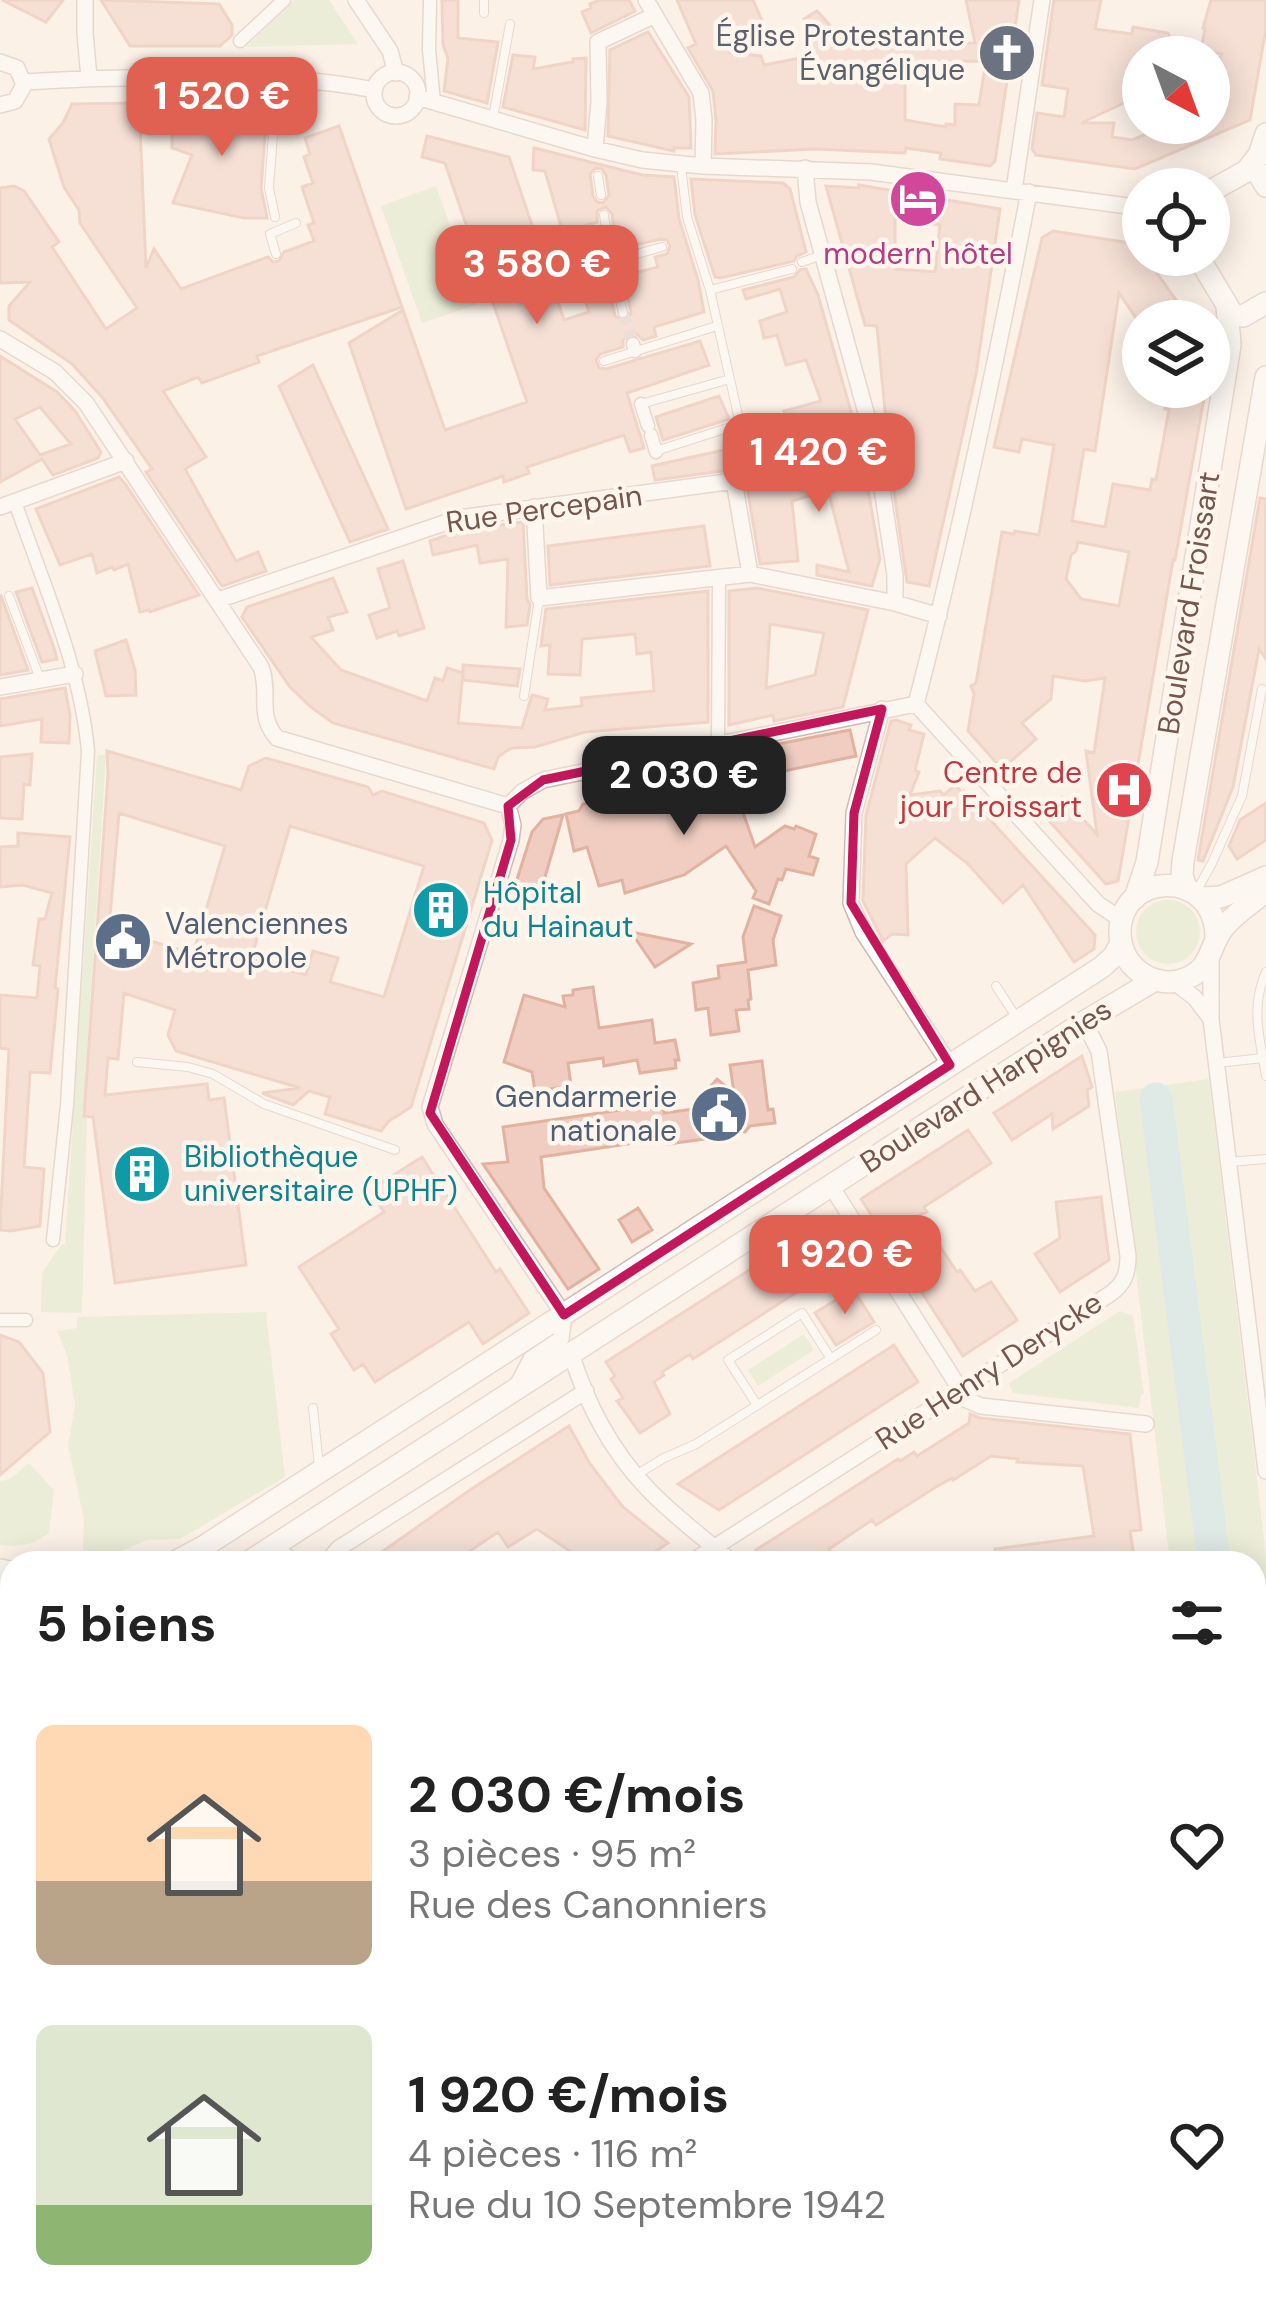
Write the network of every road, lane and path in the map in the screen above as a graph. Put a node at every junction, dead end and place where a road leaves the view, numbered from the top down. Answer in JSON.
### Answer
{"nodes":[{"id":1,"x":85,"y":0,"type":"edge"},
{"id":2,"x":284,"y":0,"type":"edge"},
{"id":3,"x":356,"y":0,"type":"edge"},
{"id":4,"x":430,"y":0,"type":"edge"},
{"id":5,"x":484,"y":0,"type":"edge"},
{"id":6,"x":1042,"y":0,"type":"edge"},
{"id":7,"x":651,"y":7,"type":"edge"},
{"id":8,"x":484,"y":13,"type":"dead end"},
{"id":9,"x":510,"y":24,"type":"dead end"},
{"id":10,"x":240,"y":40,"type":"dead end"},
{"id":11,"x":0,"y":62,"type":"edge"},
{"id":12,"x":396,"y":73,"type":"junction"},
{"id":13,"x":89,"y":78,"type":"junction"},
{"id":14,"x":278,"y":79,"type":"junction"},
{"id":15,"x":24,"y":82,"type":"junction"},
{"id":16,"x":374,"y":90,"type":"junction"},
{"id":17,"x":426,"y":100,"type":"junction"},
{"id":18,"x":0,"y":105,"type":"edge"},
{"id":19,"x":493,"y":119,"type":"junction"},
{"id":20,"x":1266,"y":134,"type":"edge"},
{"id":21,"x":596,"y":156,"type":"junction"},
{"id":22,"x":680,"y":165,"type":"junction"},
{"id":23,"x":703,"y":166,"type":"junction"},
{"id":24,"x":805,"y":168,"type":"junction"},
{"id":25,"x":1258,"y":170,"type":"edge"},
{"id":26,"x":598,"y":176,"type":"dead end"},
{"id":27,"x":1230,"y":183,"type":"edge"},
{"id":28,"x":1022,"y":191,"type":"junction"},
{"id":29,"x":601,"y":195,"type":"dead end"},
{"id":30,"x":1122,"y":205,"type":"edge"},
{"id":31,"x":604,"y":215,"type":"dead end"},
{"id":32,"x":275,"y":218,"type":"dead end"},
{"id":33,"x":296,"y":223,"type":"dead end"},
{"id":34,"x":662,"y":248,"type":"dead end"},
{"id":35,"x":276,"y":254,"type":"dead end"},
{"id":36,"x":822,"y":256,"type":"junction"},
{"id":37,"x":611,"y":261,"type":"junction"},
{"id":38,"x":802,"y":262,"type":"dead end"},
{"id":39,"x":792,"y":269,"type":"dead end"},
{"id":40,"x":710,"y":290,"type":"junction"},
{"id":41,"x":1266,"y":303,"type":"edge"},
{"id":42,"x":1230,"y":310,"type":"edge"},
{"id":43,"x":623,"y":313,"type":"tunnel mouth"},
{"id":44,"x":717,"y":326,"type":"junction"},
{"id":45,"x":0,"y":339,"type":"edge"},
{"id":46,"x":604,"y":361,"type":"dead end"},
{"id":47,"x":1266,"y":377,"type":"edge"},
{"id":48,"x":730,"y":379,"type":"junction"},
{"id":49,"x":640,"y":404,"type":"joint"},
{"id":50,"x":1220,"y":408,"type":"edge"},
{"id":51,"x":740,"y":424,"type":"junction"},
{"id":52,"x":872,"y":433,"type":"junction"},
{"id":53,"x":745,"y":443,"type":"dead end"},
{"id":54,"x":658,"y":451,"type":"joint"},
{"id":55,"x":125,"y":461,"type":"junction"},
{"id":56,"x":734,"y":482,"type":"junction"},
{"id":57,"x":8,"y":505,"type":"edge"},
{"id":58,"x":534,"y":507,"type":"junction"},
{"id":59,"x":750,"y":574,"type":"junction"},
{"id":60,"x":719,"y":578,"type":"junction"},
{"id":61,"x":9,"y":596,"type":"dead end"},
{"id":62,"x":539,"y":598,"type":"junction"},
{"id":63,"x":218,"y":600,"type":"junction"},
{"id":64,"x":895,"y":603,"type":"junction"},
{"id":65,"x":939,"y":616,"type":"junction"},
{"id":66,"x":75,"y":674,"type":"junction"},
{"id":67,"x":40,"y":681,"type":"junction"},
{"id":68,"x":0,"y":687,"type":"edge"},
{"id":69,"x":1262,"y":689,"type":"dead end"},
{"id":70,"x":524,"y":696,"type":"dead end"},
{"id":71,"x":916,"y":704,"type":"junction"},
{"id":72,"x":882,"y":709,"type":"junction"},
{"id":73,"x":718,"y":743,"type":"junction"},
{"id":74,"x":508,"y":806,"type":"junction"},
{"id":75,"x":1266,"y":877,"type":"edge"},
{"id":76,"x":1266,"y":891,"type":"edge"},
{"id":77,"x":1194,"y":893,"type":"junction"},
{"id":78,"x":1135,"y":898,"type":"junction"},
{"id":79,"x":1121,"y":931,"type":"junction"},
{"id":80,"x":1214,"y":947,"type":"junction"},
{"id":81,"x":1266,"y":972,"type":"edge"},
{"id":82,"x":1164,"y":981,"type":"junction"},
{"id":83,"x":996,"y":986,"type":"dead end"},
{"id":84,"x":1210,"y":1019,"type":"junction"},
{"id":85,"x":1018,"y":1021,"type":"junction"},
{"id":86,"x":1084,"y":1022,"type":"junction"},
{"id":87,"x":1263,"y":1058,"type":"junction"},
{"id":88,"x":137,"y":1062,"type":"dead end"},
{"id":89,"x":1216,"y":1063,"type":"junction"},
{"id":90,"x":950,"y":1065,"type":"junction"},
{"id":91,"x":1266,"y":1076,"type":"edge"},
{"id":92,"x":395,"y":1150,"type":"dead end"},
{"id":93,"x":1266,"y":1159,"type":"edge"},
{"id":94,"x":1228,"y":1162,"type":"junction"},
{"id":95,"x":831,"y":1186,"type":"junction"},
{"id":96,"x":53,"y":1240,"type":"dead end"},
{"id":97,"x":564,"y":1315,"type":"junction"},
{"id":98,"x":0,"y":1320,"type":"edge"},
{"id":99,"x":26,"y":1320,"type":"dead end"},
{"id":100,"x":876,"y":1330,"type":"dead end"},
{"id":101,"x":572,"y":1353,"type":"junction"},
{"id":102,"x":831,"y":1359,"type":"junction"},
{"id":103,"x":516,"y":1389,"type":"junction"},
{"id":104,"x":586,"y":1390,"type":"junction"},
{"id":105,"x":959,"y":1390,"type":"junction"},
{"id":106,"x":757,"y":1405,"type":"junction"},
{"id":107,"x":313,"y":1408,"type":"dead end"},
{"id":108,"x":1146,"y":1424,"type":"dead end"},
{"id":109,"x":1266,"y":1471,"type":"edge"},
{"id":110,"x":320,"y":1472,"type":"junction"},
{"id":111,"x":636,"y":1476,"type":"junction"},
{"id":112,"x":272,"y":1546,"type":"junction"},
{"id":113,"x":715,"y":1547,"type":"junction"},
{"id":114,"x":196,"y":1551,"type":"edge"},
{"id":115,"x":265,"y":1551,"type":"edge"},
{"id":116,"x":279,"y":1551,"type":"edge"},
{"id":117,"x":336,"y":1551,"type":"edge"},
{"id":118,"x":709,"y":1551,"type":"edge"},
{"id":119,"x":720,"y":1551,"type":"edge"}],
"edges":[{"from":1,"to":13,"type":"street"},
{"from":2,"to":10,"type":"street"},
{"from":3,"to":12,"type":"street"},
{"from":4,"to":17,"type":"street"},
{"from":5,"to":8,"type":"lane"},
{"from":6,"to":28,"type":"street"},
{"from":7,"to":21,"type":"street"},
{"from":7,"to":23,"type":"street"},
{"from":9,"to":19,"type":"lane"},
{"from":11,"to":15,"type":"street"},
{"from":12,"to":16,"type":"street"},
{"from":12,"to":17,"type":"street"},
{"from":13,"to":14,"type":"street"},
{"from":13,"to":15,"type":"street"},
{"from":14,"to":16,"type":"street"},
{"from":14,"to":32,"type":"lane"},
{"from":15,"to":18,"type":"street"},
{"from":16,"to":17,"type":"street"},
{"from":17,"to":19,"type":"street"},
{"from":19,"to":21,"type":"street"},
{"from":20,"to":25,"type":"main road"},
{"from":21,"to":22,"type":"street"},
{"from":22,"to":23,"type":"street"},
{"from":22,"to":40,"type":"lane"},
{"from":23,"to":24,"type":"street"},
{"from":24,"to":28,"type":"street"},
{"from":24,"to":36,"type":"street"},
{"from":25,"to":27,"type":"main road"},
{"from":26,"to":29,"type":"lane"},
{"from":28,"to":30,"type":"street"},
{"from":28,"to":65,"type":"street"},
{"from":31,"to":37,"type":"lane"},
{"from":33,"to":35,"type":"lane"},
{"from":34,"to":37,"type":"lane"},
{"from":36,"to":38,"type":"lane"},
{"from":36,"to":52,"type":"street"},
{"from":37,"to":43,"type":"lane"},
{"from":39,"to":40,"type":"lane"},
{"from":40,"to":44,"type":"lane"},
{"from":41,"to":42,"type":"main road"},
{"from":44,"to":46,"type":"lane"},
{"from":44,"to":48,"type":"lane"},
{"from":45,"to":55,"type":"street"},
{"from":47,"to":77,"type":"main road","name":"Boulevard Froissart"},
{"from":48,"to":49,"type":"lane"},
{"from":48,"to":51,"type":"lane"},
{"from":49,"to":54,"type":"street"},
{"from":50,"to":78,"type":"main road","name":"Boulevard Froissart"},
{"from":51,"to":53,"type":"lane"},
{"from":51,"to":54,"type":"lane"},
{"from":52,"to":56,"type":"street","name":"Rue Percepain"},
{"from":52,"to":64,"type":"street"},
{"from":55,"to":57,"type":"street"},
{"from":55,"to":63,"type":"street"},
{"from":56,"to":58,"type":"street","name":"Rue Percepain"},
{"from":56,"to":59,"type":"street"},
{"from":57,"to":66,"type":"street"},
{"from":58,"to":62,"type":"street"},
{"from":58,"to":63,"type":"street","name":"Rue Percepain"},
{"from":59,"to":60,"type":"street"},
{"from":59,"to":64,"type":"street"},
{"from":60,"to":62,"type":"street"},
{"from":60,"to":73,"type":"street"},
{"from":61,"to":67,"type":"lane"},
{"from":62,"to":70,"type":"lane"},
{"from":63,"to":74,"type":"street"},
{"from":64,"to":65,"type":"street"},
{"from":65,"to":71,"type":"street"},
{"from":66,"to":67,"type":"street"},
{"from":66,"to":96,"type":"street"},
{"from":67,"to":68,"type":"street"},
{"from":69,"to":77,"type":"lane"},
{"from":71,"to":72,"type":"street"},
{"from":71,"to":79,"type":"street"},
{"from":72,"to":73,"type":"street"},
{"from":72,"to":90,"type":"street"},
{"from":73,"to":74,"type":"street"},
{"from":74,"to":97,"type":"street"},
{"from":75,"to":77,"type":"main road"},
{"from":76,"to":80,"type":"main road","name":"Boulevard Harpignies"},
{"from":77,"to":78,"type":"main road"},
{"from":77,"to":80,"type":"main road"},
{"from":78,"to":79,"type":"main road","name":"Boulevard Harpignies"},
{"from":79,"to":82,"type":"main road","name":"Boulevard Harpignies"},
{"from":79,"to":85,"type":"main road","name":"Boulevard Harpignies"},
{"from":80,"to":82,"type":"main road","name":"Boulevard Harpignies"},
{"from":80,"to":84,"type":"street"},
{"from":81,"to":87,"type":"lane"},
{"from":82,"to":84,"type":"street"},
{"from":82,"to":86,"type":"main road","name":"Boulevard Harpignies"},
{"from":83,"to":85,"type":"lane"},
{"from":84,"to":89,"type":"street"},
{"from":85,"to":90,"type":"main road","name":"Boulevard Harpignies"},
{"from":86,"to":95,"type":"main road","name":"Boulevard Harpignies"},
{"from":86,"to":105,"type":"street","name":"Rue Henry Derycke"},
{"from":87,"to":89,"type":"lane"},
{"from":87,"to":91,"type":"lane"},
{"from":88,"to":92,"type":"lane"},
{"from":89,"to":94,"type":"street"},
{"from":90,"to":97,"type":"main road","name":"Boulevard Harpignies"},
{"from":93,"to":94,"type":"lane"},
{"from":94,"to":109,"type":"street"},
{"from":95,"to":101,"type":"main road","name":"Boulevard Harpignies"},
{"from":95,"to":105,"type":"street"},
{"from":97,"to":103,"type":"street","name":"Boulevard Harpignies"},
{"from":97,"to":110,"type":"main road","name":"Boulevard Harpignies"},
{"from":98,"to":99,"type":"street"},
{"from":100,"to":102,"type":"lane"},
{"from":101,"to":103,"type":"main road","name":"Boulevard Harpignies"},
{"from":101,"to":104,"type":"street"},
{"from":102,"to":106,"type":"lane"},
{"from":102,"to":106,"type":"lane"},
{"from":103,"to":112,"type":"main road","name":"Boulevard Harpignies"},
{"from":104,"to":111,"type":"street"},
{"from":104,"to":117,"type":"street"},
{"from":105,"to":108,"type":"street"},
{"from":105,"to":113,"type":"street","name":"Rue Henry Derycke"},
{"from":106,"to":111,"type":"lane"},
{"from":107,"to":110,"type":"lane"},
{"from":110,"to":114,"type":"main road","name":"Boulevard Harpignies"},
{"from":111,"to":113,"type":"street"},
{"from":112,"to":115,"type":"main road","name":"Boulevard Harpignies"},
{"from":112,"to":116,"type":"street"},
{"from":113,"to":118,"type":"street","name":"Rue Henry Derycke"},
{"from":113,"to":119,"type":"street"}]}
